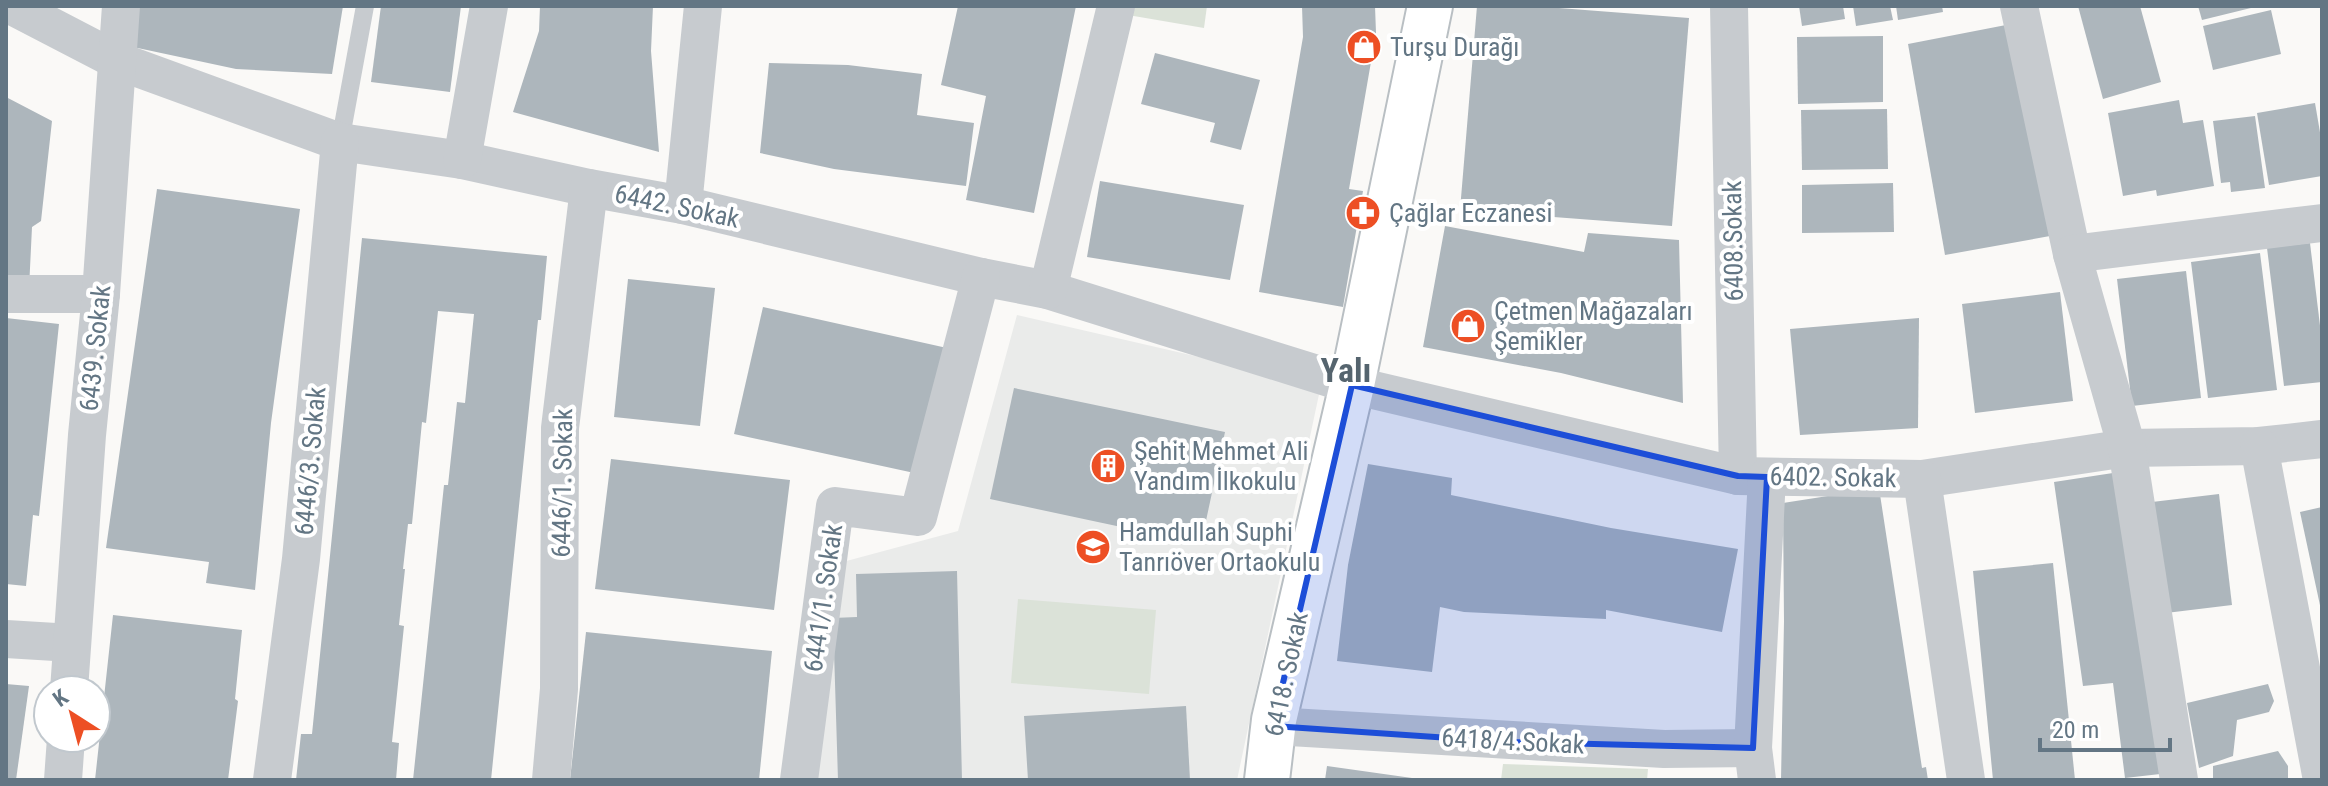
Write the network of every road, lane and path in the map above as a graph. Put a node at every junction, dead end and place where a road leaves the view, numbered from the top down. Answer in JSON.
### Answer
{"nodes":[{"id":1,"x":12,"y":6,"type":"edge"},
{"id":2,"x":121,"y":6,"type":"edge"},
{"id":3,"x":365,"y":6,"type":"edge"},
{"id":4,"x":489,"y":6,"type":"edge"},
{"id":5,"x":703,"y":6,"type":"edge"},
{"id":6,"x":1116,"y":6,"type":"edge"},
{"id":7,"x":1430,"y":6,"type":"edge"},
{"id":8,"x":1729,"y":6,"type":"edge"},
{"id":9,"x":2019,"y":6,"type":"edge"},
{"id":10,"x":118,"y":61,"type":"junction"},
{"id":11,"x":340,"y":142,"type":"junction"},
{"id":12,"x":462,"y":160,"type":"junction"},
{"id":13,"x":589,"y":188,"type":"junction"},
{"id":14,"x":683,"y":205,"type":"junction"},
{"id":15,"x":2322,"y":223,"type":"edge"},
{"id":16,"x":2072,"y":254,"type":"junction"},
{"id":17,"x":981,"y":277,"type":"junction"},
{"id":18,"x":1048,"y":290,"type":"junction"},
{"id":19,"x":6,"y":294,"type":"edge"},
{"id":20,"x":101,"y":294,"type":"junction"},
{"id":21,"x":1352,"y":385,"type":"junction"},
{"id":22,"x":2322,"y":439,"type":"edge"},
{"id":23,"x":2259,"y":446,"type":"junction"},
{"id":24,"x":2127,"y":448,"type":"junction"},
{"id":25,"x":1752,"y":476,"type":"junction"},
{"id":26,"x":1922,"y":479,"type":"junction"},
{"id":27,"x":6,"y":639,"type":"edge"},
{"id":28,"x":72,"y":643,"type":"junction"},
{"id":29,"x":70,"y":674,"type":"edge"},
{"id":30,"x":1273,"y":726,"type":"junction"},
{"id":31,"x":65,"y":754,"type":"edge"},
{"id":32,"x":1755,"y":764,"type":"edge"},
{"id":33,"x":63,"y":780,"type":"edge"},
{"id":34,"x":272,"y":780,"type":"edge"},
{"id":35,"x":551,"y":780,"type":"edge"},
{"id":36,"x":799,"y":780,"type":"edge"},
{"id":37,"x":1267,"y":780,"type":"edge"},
{"id":38,"x":1966,"y":780,"type":"edge"},
{"id":39,"x":2179,"y":780,"type":"edge"},
{"id":40,"x":2322,"y":780,"type":"edge"}],
"edges":[{"from":1,"to":10,"type":"street","name":"6442. Sokak"},
{"from":2,"to":10,"type":"street","name":"6439. Sokak"},
{"from":3,"to":11,"type":"lane"},
{"from":4,"to":12,"type":"street"},
{"from":5,"to":14,"type":"street"},
{"from":6,"to":18,"type":"street"},
{"from":7,"to":21,"type":"street","name":"6418. Sokak"},
{"from":8,"to":25,"type":"street","name":"6408.Sokak"},
{"from":9,"to":16,"type":"street"},
{"from":10,"to":11,"type":"street","name":"6442. Sokak"},
{"from":10,"to":20,"type":"street","name":"6439. Sokak"},
{"from":11,"to":12,"type":"street","name":"6442. Sokak"},
{"from":11,"to":34,"type":"street","name":"6446/3. Sokak"},
{"from":12,"to":13,"type":"street","name":"6442. Sokak"},
{"from":13,"to":14,"type":"street","name":"6442. Sokak"},
{"from":13,"to":35,"type":"street","name":"6446/1. Sokak"},
{"from":14,"to":17,"type":"street","name":"6442. Sokak"},
{"from":15,"to":16,"type":"street"},
{"from":16,"to":24,"type":"street"},
{"from":17,"to":18,"type":"street","name":"6442. Sokak"},
{"from":17,"to":36,"type":"street","name":"6441/1. Sokak"},
{"from":18,"to":21,"type":"street","name":"6442. Sokak"},
{"from":19,"to":20,"type":"street"},
{"from":20,"to":28,"type":"street","name":"6439. Sokak"},
{"from":21,"to":25,"type":"street","name":"6402. Sokak"},
{"from":21,"to":30,"type":"street","name":"6418. Sokak"},
{"from":22,"to":23,"type":"street","name":"6402. Sokak"},
{"from":23,"to":24,"type":"street","name":"6402. Sokak"},
{"from":23,"to":40,"type":"street"},
{"from":24,"to":26,"type":"street","name":"6402. Sokak"},
{"from":24,"to":39,"type":"street"},
{"from":25,"to":26,"type":"street","name":"6402. Sokak"},
{"from":25,"to":32,"type":"street","name":"6408.Sokak"},
{"from":26,"to":38,"type":"street"},
{"from":27,"to":28,"type":"street"},
{"from":28,"to":29,"type":"street","name":"6439. Sokak"},
{"from":30,"to":32,"type":"street","name":"6418/4.Sokak"},
{"from":30,"to":37,"type":"street","name":"6418. Sokak"},
{"from":31,"to":33,"type":"street"}]}
